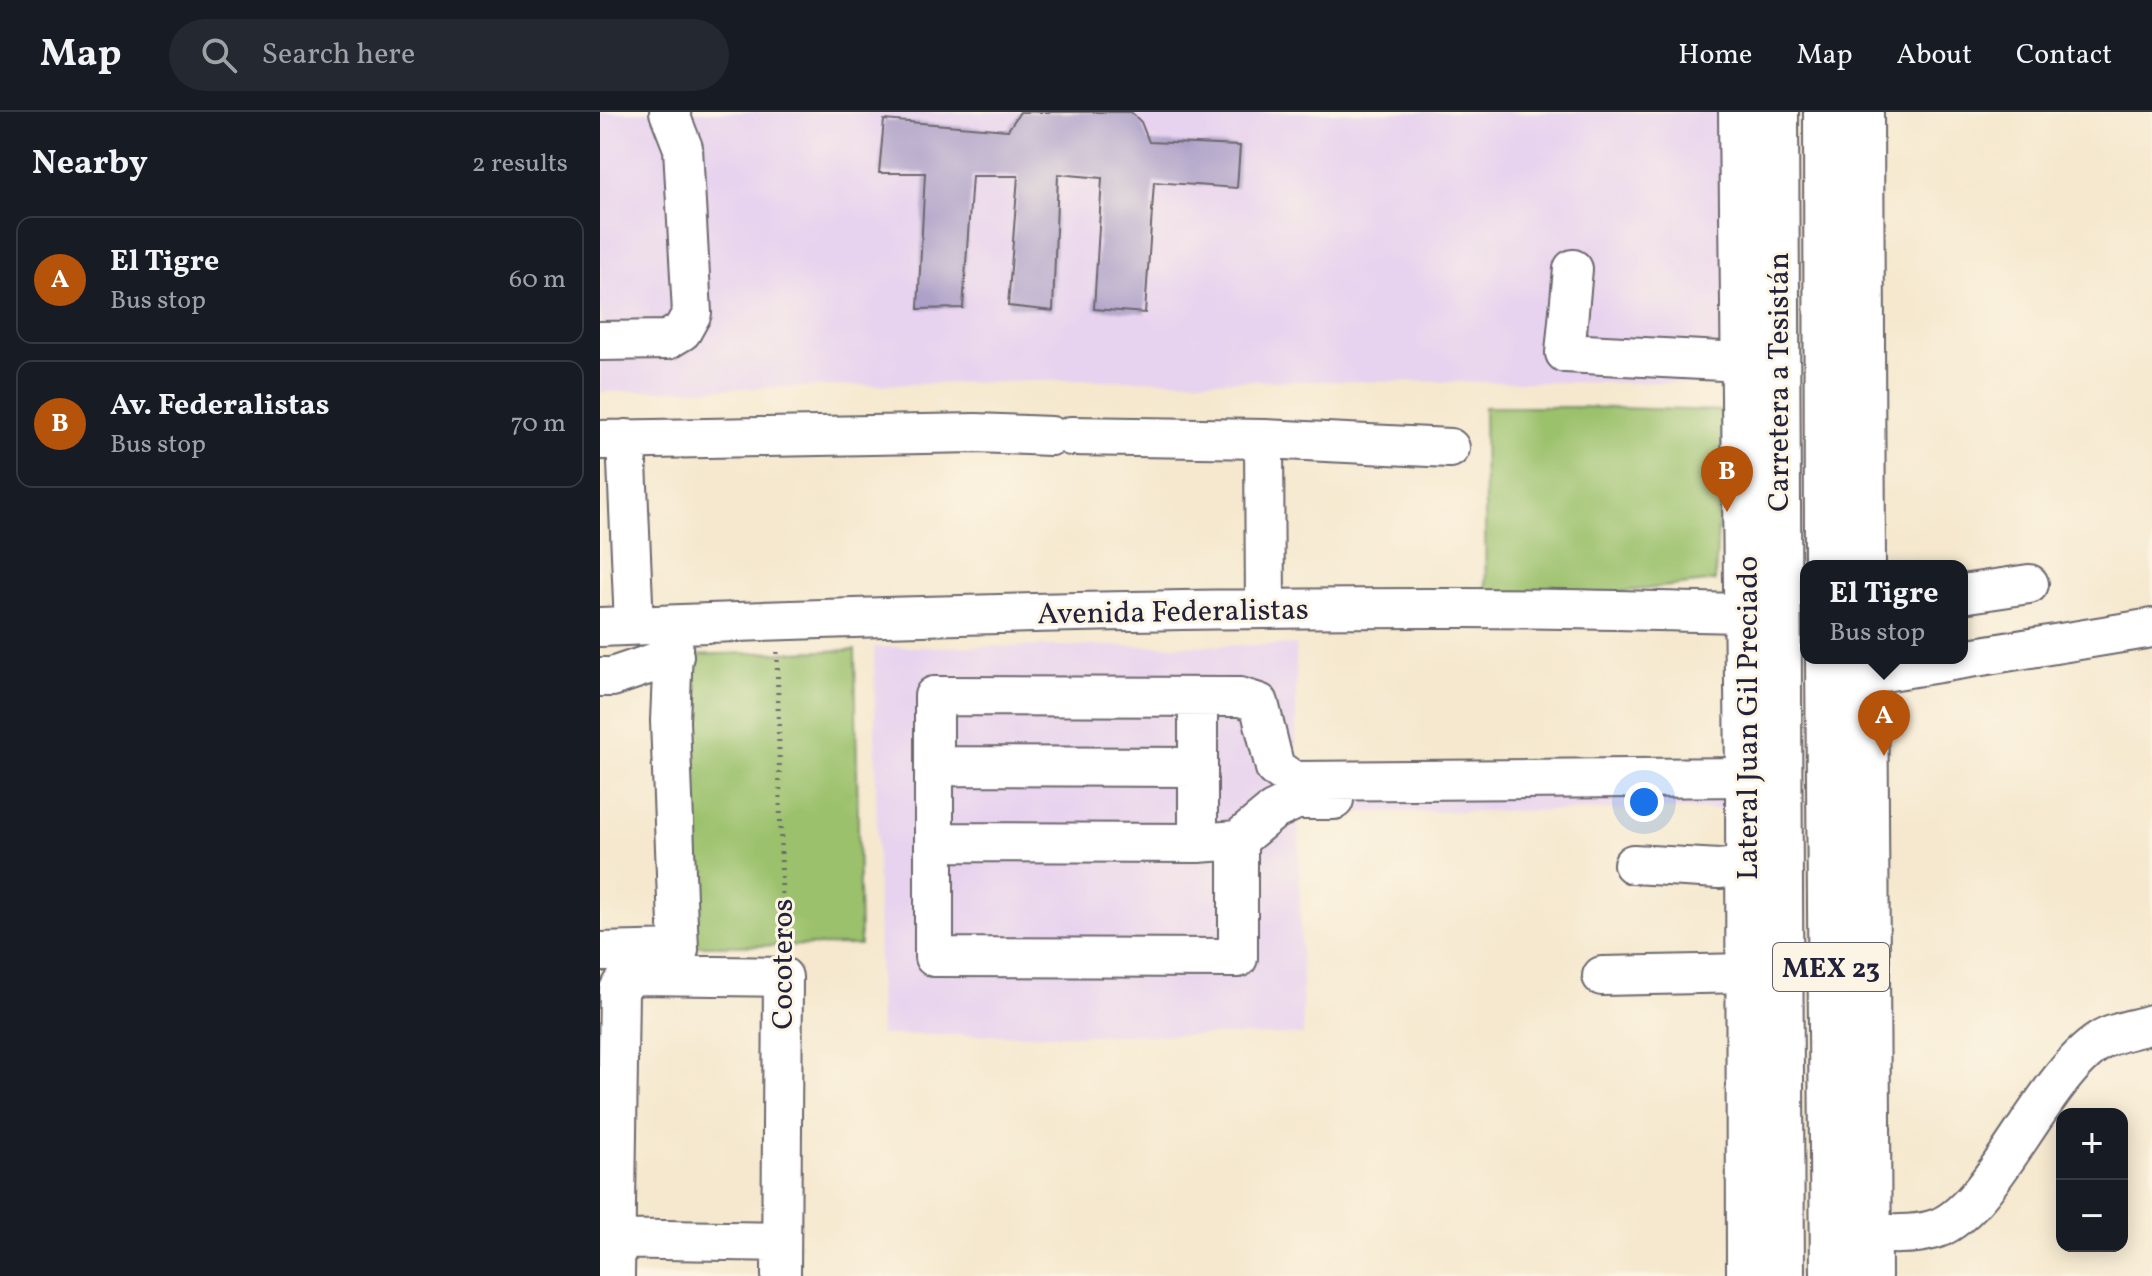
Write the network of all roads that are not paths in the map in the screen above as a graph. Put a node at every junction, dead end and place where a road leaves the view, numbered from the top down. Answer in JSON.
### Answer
{"nodes":[{"id":1,"x":669,"y":112,"type":"edge"},
{"id":2,"x":1741,"y":112,"type":"edge"},
{"id":3,"x":1776,"y":112,"type":"edge"},
{"id":4,"x":1826,"y":112,"type":"edge"},
{"id":5,"x":1861,"y":112,"type":"edge"},
{"id":6,"x":1573,"y":269,"type":"dead end"},
{"id":7,"x":1759,"y":305,"type":"junction"},
{"id":8,"x":600,"y":341,"type":"edge"},
{"id":9,"x":1742,"y":362,"type":"junction"},
{"id":10,"x":1264,"y":439,"type":"junction"},
{"id":11,"x":613,"y":440,"type":"edge"},
{"id":12,"x":1450,"y":448,"type":"dead end"},
{"id":13,"x":1827,"y":560,"type":"edge"},
{"id":14,"x":1863,"y":560,"type":"edge"},
{"id":15,"x":2029,"y":584,"type":"dead end"},
{"id":16,"x":1968,"y":593,"type":"edge"},
{"id":17,"x":1265,"y":609,"type":"junction"},
{"id":18,"x":1745,"y":613,"type":"junction"},
{"id":19,"x":617,"y":626,"type":"edge"},
{"id":20,"x":2152,"y":628,"type":"edge"},
{"id":21,"x":674,"y":640,"type":"junction"},
{"id":22,"x":1968,"y":652,"type":"edge"},
{"id":23,"x":1878,"y":664,"type":"edge"},
{"id":24,"x":1847,"y":668,"type":"edge"},
{"id":25,"x":600,"y":677,"type":"edge"},
{"id":26,"x":1198,"y":697,"type":"junction"},
{"id":27,"x":934,"y":766,"type":"junction"},
{"id":28,"x":1198,"y":767,"type":"junction"},
{"id":29,"x":1748,"y":790,"type":"junction"},
{"id":30,"x":1238,"y":840,"type":"junction"},
{"id":31,"x":934,"y":842,"type":"junction"},
{"id":32,"x":1198,"y":843,"type":"junction"},
{"id":33,"x":1633,"y":864,"type":"dead end"},
{"id":34,"x":1748,"y":866,"type":"junction"},
{"id":35,"x":600,"y":952,"type":"edge"},
{"id":36,"x":1748,"y":973,"type":"junction"},
{"id":37,"x":1602,"y":976,"type":"dead end"},
{"id":38,"x":2152,"y":1024,"type":"edge"},
{"id":39,"x":1851,"y":1232,"type":"junction"},
{"id":40,"x":610,"y":1251,"type":"edge"},
{"id":41,"x":781,"y":1259,"type":"edge"},
{"id":42,"x":1749,"y":1276,"type":"edge"},
{"id":43,"x":1782,"y":1276,"type":"edge"},
{"id":44,"x":1833,"y":1276,"type":"edge"},
{"id":45,"x":1869,"y":1276,"type":"edge"}],
"edges":[{"from":1,"to":8,"type":"street"},
{"from":2,"to":7,"type":"main road","name":"Lateral Juan Gil Preciado"},
{"from":3,"to":7,"type":"main road","name":"Carretera a Tesistán","number":"MEX 23"},
{"from":4,"to":13,"type":"main road","name":"Carretera a Tesistán"},
{"from":5,"to":14,"type":"main road"},
{"from":6,"to":9,"type":"street"},
{"from":7,"to":9,"type":"main road","name":"Lateral Juan Gil Preciado"},
{"from":7,"to":43,"type":"main road","name":"Carretera a Tesistán","number":"MEX 23"},
{"from":9,"to":18,"type":"main road","name":"Lateral Juan Gil Preciado"},
{"from":10,"to":11,"type":"street"},
{"from":10,"to":12,"type":"street"},
{"from":10,"to":17,"type":"street"},
{"from":11,"to":19,"type":"street"},
{"from":15,"to":16,"type":"street"},
{"from":17,"to":18,"type":"street","name":"Avenida Federalistas"},
{"from":17,"to":21,"type":"street","name":"Avenida Federalistas"},
{"from":18,"to":29,"type":"main road","name":"Lateral Juan Gil Preciado"},
{"from":19,"to":21,"type":"street","name":"Avenida Federalistas"},
{"from":20,"to":22,"type":"street"},
{"from":21,"to":25,"type":"street"},
{"from":21,"to":35,"type":"street"},
{"from":23,"to":24,"type":"street"},
{"from":24,"to":39,"type":"main road","number":"MEX 23"},
{"from":26,"to":27,"type":"street"},
{"from":26,"to":28,"type":"street"},
{"from":26,"to":29,"type":"street"},
{"from":27,"to":28,"type":"street"},
{"from":27,"to":31,"type":"street"},
{"from":28,"to":32,"type":"street"},
{"from":29,"to":30,"type":"street"},
{"from":29,"to":34,"type":"main road","name":"Lateral Juan Gil Preciado"},
{"from":30,"to":31,"type":"street"},
{"from":30,"to":32,"type":"street"},
{"from":31,"to":32,"type":"street"},
{"from":33,"to":34,"type":"street"},
{"from":34,"to":36,"type":"main road","name":"Lateral Juan Gil Preciado"},
{"from":36,"to":37,"type":"street"},
{"from":36,"to":42,"type":"main road","name":"Lateral Juan Gil Preciado"},
{"from":38,"to":39,"type":"street"},
{"from":39,"to":44,"type":"main road","number":"MEX 23"},
{"from":39,"to":45,"type":"main road"},
{"from":40,"to":41,"type":"street"},
{"from":40,"to":41,"type":"street","name":"Cocoteros"}]}
